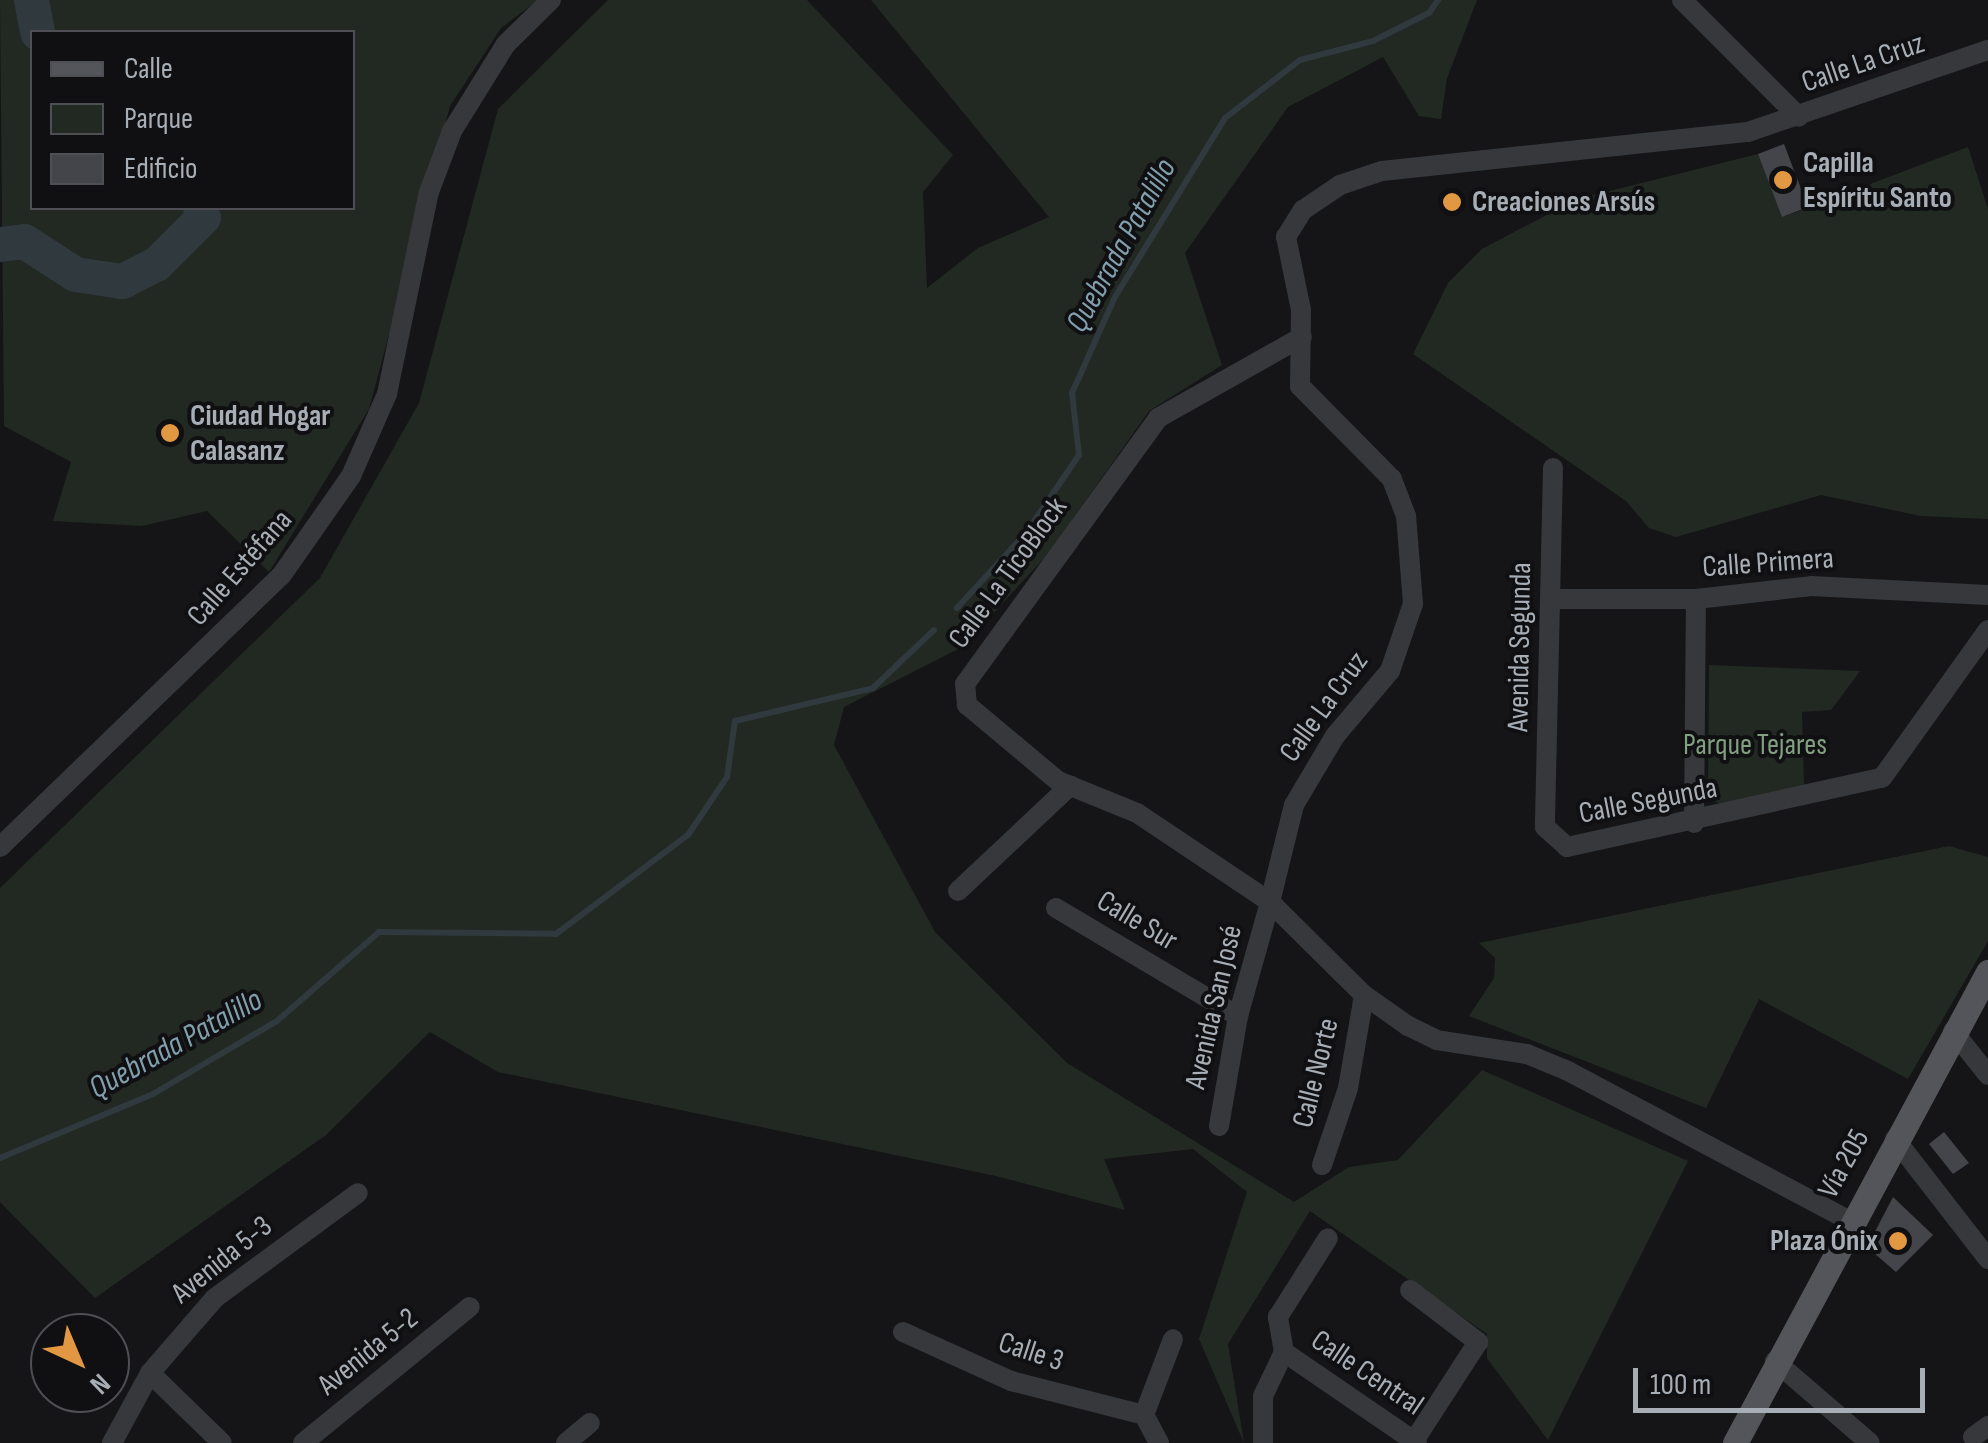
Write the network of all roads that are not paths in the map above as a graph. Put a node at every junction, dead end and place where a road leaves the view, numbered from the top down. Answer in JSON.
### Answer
{"nodes":[{"id":1,"x":551,"y":0,"type":"edge"},
{"id":2,"x":1682,"y":0,"type":"edge"},
{"id":3,"x":1988,"y":50,"type":"edge"},
{"id":4,"x":1799,"y":117,"type":"junction"},
{"id":5,"x":1302,"y":337,"type":"junction"},
{"id":6,"x":1553,"y":468,"type":"dead end"},
{"id":7,"x":1988,"y":595,"type":"edge"},
{"id":8,"x":1552,"y":599,"type":"junction"},
{"id":9,"x":1696,"y":600,"type":"junction"},
{"id":10,"x":1988,"y":630,"type":"edge"},
{"id":11,"x":1070,"y":786,"type":"junction"},
{"id":12,"x":1694,"y":823,"type":"junction"},
{"id":13,"x":1545,"y":827,"type":"joint"},
{"id":14,"x":4,"y":836,"type":"edge"},
{"id":15,"x":958,"y":892,"type":"dead end"},
{"id":16,"x":1270,"y":902,"type":"junction"},
{"id":17,"x":1056,"y":908,"type":"dead end"},
{"id":18,"x":1988,"y":972,"type":"edge"},
{"id":19,"x":1364,"y":995,"type":"junction"},
{"id":20,"x":1238,"y":1016,"type":"junction"},
{"id":21,"x":1954,"y":1030,"type":"junction"},
{"id":22,"x":1988,"y":1075,"type":"edge"},
{"id":23,"x":1218,"y":1126,"type":"dead end"},
{"id":24,"x":1895,"y":1139,"type":"junction"},
{"id":25,"x":1322,"y":1164,"type":"dead end"},
{"id":26,"x":358,"y":1193,"type":"dead end"},
{"id":27,"x":1850,"y":1221,"type":"junction"},
{"id":28,"x":1328,"y":1238,"type":"dead end"},
{"id":29,"x":1988,"y":1259,"type":"edge"},
{"id":30,"x":1410,"y":1290,"type":"dead end"},
{"id":31,"x":470,"y":1307,"type":"dead end"},
{"id":32,"x":902,"y":1332,"type":"dead end"},
{"id":33,"x":1173,"y":1338,"type":"dead end"},
{"id":34,"x":1284,"y":1352,"type":"junction"},
{"id":35,"x":1775,"y":1360,"type":"junction"},
{"id":36,"x":150,"y":1373,"type":"junction"},
{"id":37,"x":1144,"y":1415,"type":"junction"},
{"id":38,"x":590,"y":1423,"type":"dead end"},
{"id":39,"x":1415,"y":1442,"type":"edge"},
{"id":40,"x":112,"y":1443,"type":"edge"},
{"id":41,"x":222,"y":1443,"type":"edge"},
{"id":42,"x":303,"y":1443,"type":"edge"},
{"id":43,"x":566,"y":1443,"type":"edge"},
{"id":44,"x":1158,"y":1443,"type":"edge"},
{"id":45,"x":1263,"y":1443,"type":"edge"},
{"id":46,"x":1735,"y":1443,"type":"edge"},
{"id":47,"x":1870,"y":1443,"type":"edge"}],
"edges":[{"from":1,"to":14,"type":"street","name":"Calle Estéfana"},
{"from":2,"to":4,"type":"street"},
{"from":3,"to":4,"type":"street","name":"Calle La Cruz"},
{"from":4,"to":5,"type":"street","name":"Calle La Cruz"},
{"from":5,"to":11,"type":"street","name":"Calle La TicoBlock"},
{"from":5,"to":16,"type":"street","name":"Calle La Cruz"},
{"from":6,"to":8,"type":"street","name":"Avenida Segunda"},
{"from":7,"to":9,"type":"street","name":"Calle Primera"},
{"from":8,"to":9,"type":"street","name":"Calle Primera"},
{"from":8,"to":13,"type":"street","name":"Avenida Segunda"},
{"from":9,"to":12,"type":"street"},
{"from":10,"to":12,"type":"street","name":"Calle Segunda"},
{"from":11,"to":15,"type":"street"},
{"from":11,"to":16,"type":"street","name":"Calle La TicoBlock"},
{"from":12,"to":13,"type":"street","name":"Calle Segunda"},
{"from":16,"to":19,"type":"street"},
{"from":16,"to":20,"type":"street","name":"Avenida San José"},
{"from":17,"to":20,"type":"street","name":"Calle Sur"},
{"from":18,"to":21,"type":"main road","name":"Vía 205"},
{"from":19,"to":25,"type":"street","name":"Calle Norte"},
{"from":19,"to":27,"type":"street"},
{"from":20,"to":23,"type":"street","name":"Avenida San José"},
{"from":21,"to":22,"type":"street"},
{"from":21,"to":24,"type":"main road","name":"Vía 205"},
{"from":24,"to":27,"type":"main road","name":"Vía 205"},
{"from":24,"to":29,"type":"street"},
{"from":26,"to":36,"type":"street","name":"Avenida 5-3"},
{"from":27,"to":35,"type":"main road","name":"Vía 205"},
{"from":28,"to":34,"type":"street"},
{"from":30,"to":39,"type":"street"},
{"from":31,"to":42,"type":"street","name":"Avenida 5-2"},
{"from":32,"to":37,"type":"street","name":"Calle 3"},
{"from":33,"to":37,"type":"street"},
{"from":34,"to":39,"type":"street","name":"Calle Central"},
{"from":34,"to":45,"type":"street"},
{"from":35,"to":46,"type":"main road","name":"Vía 205"},
{"from":35,"to":47,"type":"street"},
{"from":36,"to":40,"type":"street","name":"Avenida 5-3"},
{"from":36,"to":41,"type":"street"},
{"from":37,"to":44,"type":"street"},
{"from":38,"to":43,"type":"street"}]}
